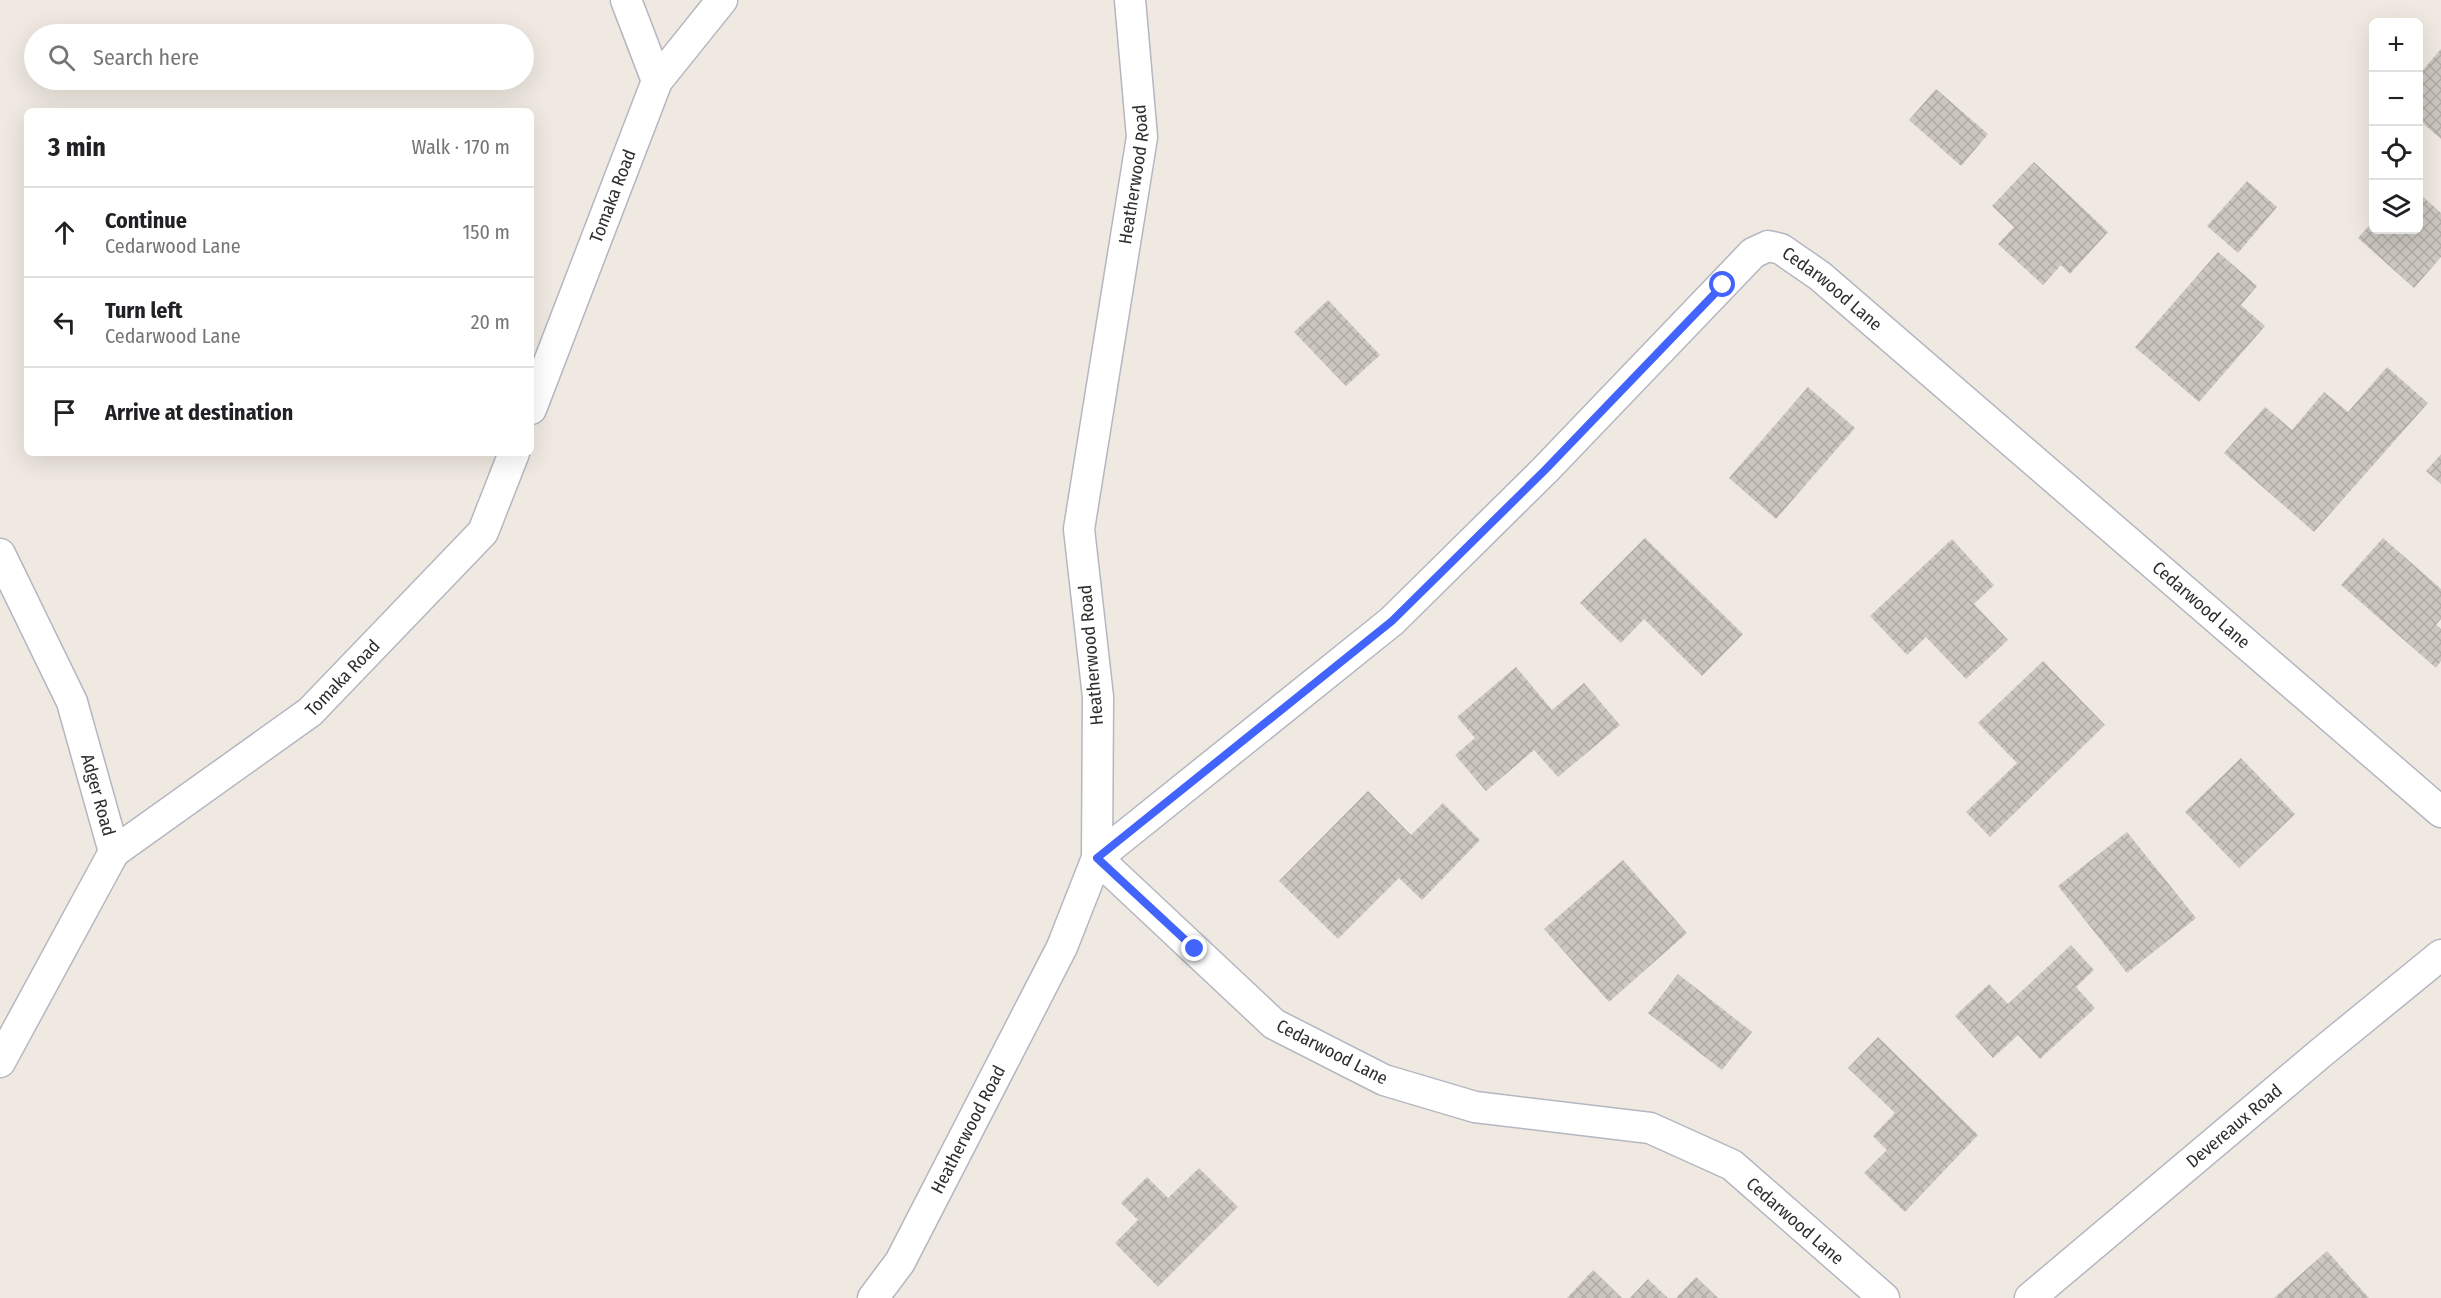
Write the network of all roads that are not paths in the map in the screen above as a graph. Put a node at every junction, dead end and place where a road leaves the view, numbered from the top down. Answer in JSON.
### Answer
{"nodes":[{"id":1,"x":626,"y":0,"type":"edge"},
{"id":2,"x":722,"y":0,"type":"edge"},
{"id":3,"x":1130,"y":0,"type":"edge"},
{"id":4,"x":657,"y":81,"type":"junction"},
{"id":5,"x":534,"y":401,"type":"edge"},
{"id":6,"x":513,"y":456,"type":"edge"},
{"id":7,"x":0,"y":554,"type":"edge"},
{"id":8,"x":2441,"y":812,"type":"edge"},
{"id":9,"x":114,"y":852,"type":"junction"},
{"id":10,"x":1097,"y":858,"type":"junction"},
{"id":11,"x":2441,"y":956,"type":"edge"},
{"id":12,"x":0,"y":1062,"type":"edge"},
{"id":13,"x":873,"y":1298,"type":"edge"},
{"id":14,"x":1884,"y":1298,"type":"edge"},
{"id":15,"x":2031,"y":1298,"type":"edge"}],
"edges":[{"from":1,"to":4,"type":"street"},
{"from":2,"to":4,"type":"street","name":"Tomaka Road"},
{"from":3,"to":10,"type":"street","name":"Heatherwood Road"},
{"from":4,"to":5,"type":"street","name":"Tomaka Road"},
{"from":6,"to":9,"type":"street","name":"Tomaka Road"},
{"from":7,"to":9,"type":"street","name":"Adger Road"},
{"from":8,"to":10,"type":"street","name":"Cedarwood Lane"},
{"from":9,"to":12,"type":"street","name":"Adger Road"},
{"from":10,"to":13,"type":"street","name":"Heatherwood Road"},
{"from":10,"to":14,"type":"street","name":"Cedarwood Lane"},
{"from":11,"to":15,"type":"street","name":"Devereaux Road"}]}
